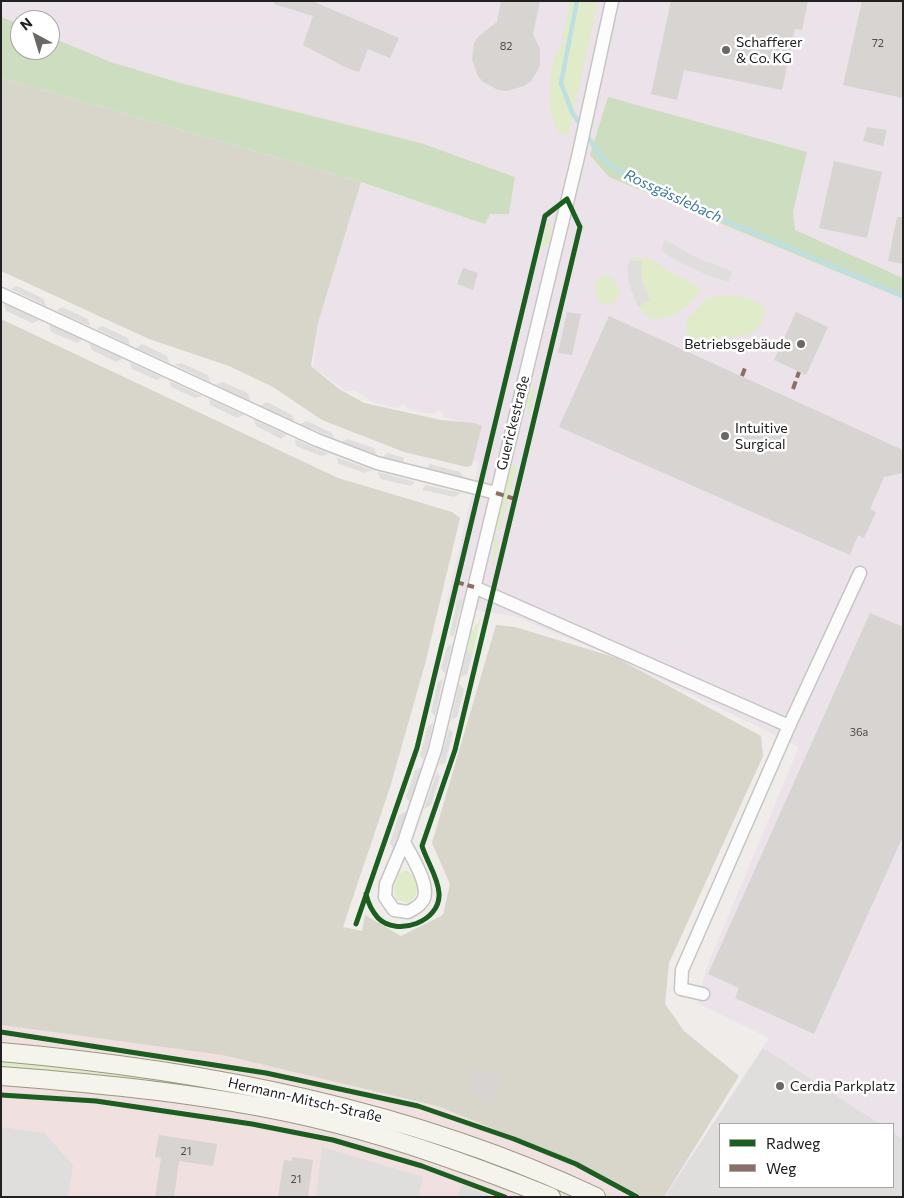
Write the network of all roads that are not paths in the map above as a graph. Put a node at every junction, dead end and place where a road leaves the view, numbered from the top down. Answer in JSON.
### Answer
{"nodes":[{"id":1,"x":612,"y":1,"type":"edge"},
{"id":2,"x":1,"y":294,"type":"edge"},
{"id":3,"x":496,"y":493,"type":"junction"},
{"id":4,"x":860,"y":573,"type":"dead end"},
{"id":5,"x":474,"y":587,"type":"junction"},
{"id":6,"x":789,"y":726,"type":"junction"},
{"id":7,"x":404,"y":842,"type":"junction"},
{"id":8,"x":703,"y":994,"type":"dead end"},
{"id":9,"x":1,"y":1052,"type":"edge"},
{"id":10,"x":1,"y":1076,"type":"edge"},
{"id":11,"x":551,"y":1197,"type":"edge"},
{"id":12,"x":596,"y":1197,"type":"edge"}],
"edges":[{"from":1,"to":3,"type":"street","name":"Guerickestraße"},
{"from":2,"to":3,"type":"street"},
{"from":3,"to":5,"type":"street","name":"Guerickestraße"},
{"from":4,"to":6,"type":"street"},
{"from":5,"to":6,"type":"street"},
{"from":5,"to":7,"type":"street","name":"Guerickestraße"},
{"from":6,"to":8,"type":"street"},
{"from":7,"to":7,"type":"street","name":"Guerickestraße"},
{"from":9,"to":12,"type":"main road","name":"Hermann-Mitsch-Straße"},
{"from":10,"to":11,"type":"main road","name":"Hermann-Mitsch-Straße"}]}
